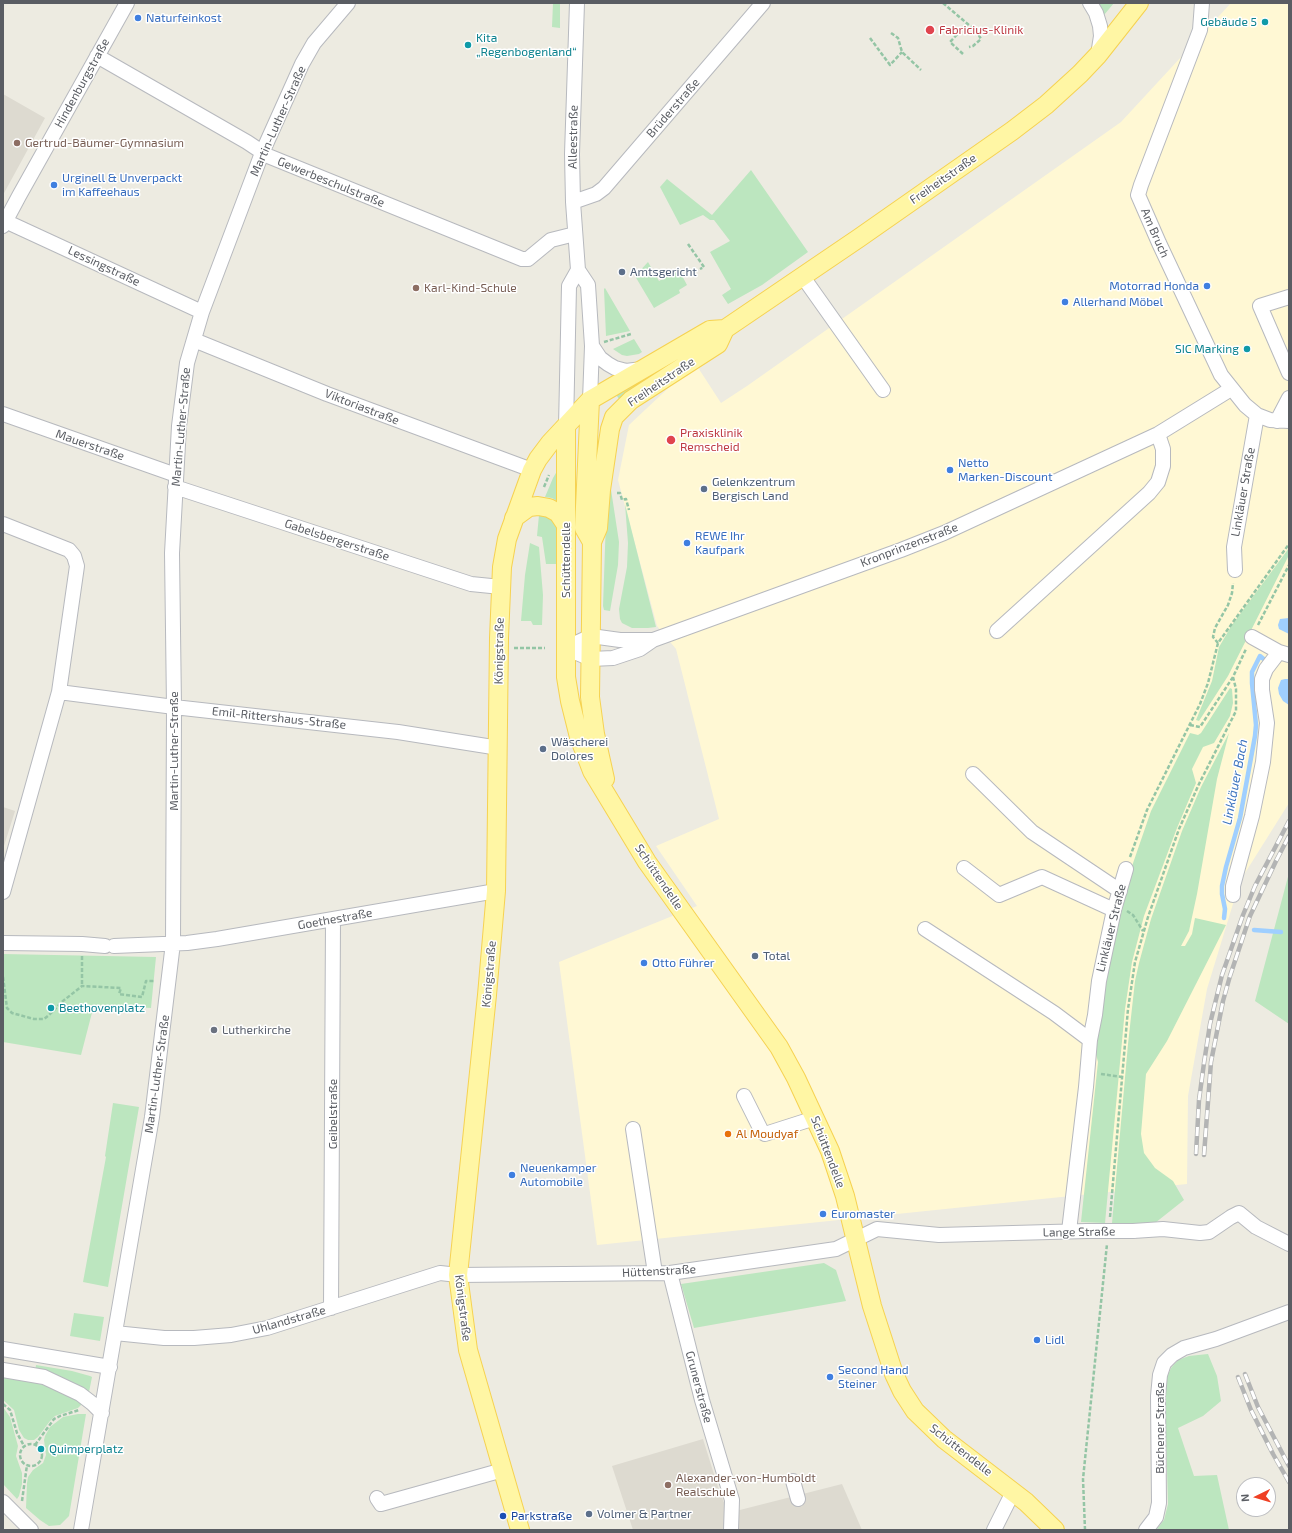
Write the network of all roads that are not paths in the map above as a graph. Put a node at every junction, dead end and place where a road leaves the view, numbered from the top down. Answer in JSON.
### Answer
{"nodes":[{"id":1,"x":127,"y":3,"type":"edge"},
{"id":2,"x":348,"y":3,"type":"edge"},
{"id":3,"x":577,"y":3,"type":"edge"},
{"id":4,"x":764,"y":3,"type":"edge"},
{"id":5,"x":1090,"y":3,"type":"edge"},
{"id":6,"x":1139,"y":3,"type":"edge"},
{"id":7,"x":1202,"y":3,"type":"edge"},
{"id":8,"x":1098,"y":55,"type":"junction"},
{"id":9,"x":97,"y":56,"type":"junction"},
{"id":10,"x":262,"y":153,"type":"junction"},
{"id":11,"x":573,"y":202,"type":"junction"},
{"id":12,"x":4,"y":223,"type":"edge"},
{"id":13,"x":575,"y":234,"type":"junction"},
{"id":14,"x":578,"y":270,"type":"junction"},
{"id":15,"x":803,"y":277,"type":"junction"},
{"id":16,"x":1289,"y":297,"type":"edge"},
{"id":17,"x":202,"y":312,"type":"junction"},
{"id":18,"x":725,"y":329,"type":"junction"},
{"id":19,"x":194,"y":340,"type":"junction"},
{"id":20,"x":592,"y":346,"type":"junction"},
{"id":21,"x":646,"y":368,"type":"junction"},
{"id":22,"x":1289,"y":373,"type":"edge"},
{"id":23,"x":1231,"y":389,"type":"junction"},
{"id":24,"x":883,"y":390,"type":"dead end"},
{"id":25,"x":1289,"y":398,"type":"edge"},
{"id":26,"x":590,"y":400,"type":"junction"},
{"id":27,"x":3,"y":414,"type":"edge"},
{"id":28,"x":1257,"y":415,"type":"junction"},
{"id":29,"x":614,"y":417,"type":"junction"},
{"id":30,"x":1283,"y":421,"type":"edge"},
{"id":31,"x":566,"y":427,"type":"junction"},
{"id":32,"x":588,"y":431,"type":"junction"},
{"id":33,"x":1158,"y":434,"type":"junction"},
{"id":34,"x":607,"y":442,"type":"joint"},
{"id":35,"x":532,"y":470,"type":"junction"},
{"id":36,"x":176,"y":481,"type":"junction"},
{"id":37,"x":514,"y":518,"type":"junction"},
{"id":38,"x":3,"y":524,"type":"edge"},
{"id":39,"x":566,"y":525,"type":"junction"},
{"id":40,"x":592,"y":542,"type":"junction"},
{"id":41,"x":1235,"y":570,"type":"road end"},
{"id":42,"x":501,"y":587,"type":"junction"},
{"id":43,"x":997,"y":631,"type":"dead end"},
{"id":44,"x":591,"y":636,"type":"junction"},
{"id":45,"x":1252,"y":636,"type":"road end"},
{"id":46,"x":653,"y":640,"type":"junction"},
{"id":47,"x":565,"y":648,"type":"junction"},
{"id":48,"x":1284,"y":654,"type":"edge"},
{"id":49,"x":591,"y":659,"type":"junction"},
{"id":50,"x":59,"y":692,"type":"junction"},
{"id":51,"x":174,"y":707,"type":"junction"},
{"id":52,"x":498,"y":748,"type":"junction"},
{"id":53,"x":973,"y":774,"type":"dead end"},
{"id":54,"x":612,"y":803,"type":"junction"},
{"id":55,"x":964,"y":868,"type":"dead end"},
{"id":56,"x":1126,"y":869,"type":"road end"},
{"id":57,"x":496,"y":891,"type":"junction"},
{"id":58,"x":1120,"y":891,"type":"junction"},
{"id":59,"x":3,"y":892,"type":"edge"},
{"id":60,"x":1233,"y":895,"type":"dead end"},
{"id":61,"x":1114,"y":910,"type":"junction"},
{"id":62,"x":333,"y":920,"type":"junction"},
{"id":63,"x":925,"y":929,"type":"dead end"},
{"id":64,"x":3,"y":943,"type":"edge"},
{"id":65,"x":173,"y":943,"type":"junction"},
{"id":66,"x":1090,"y":1040,"type":"junction"},
{"id":67,"x":744,"y":1096,"type":"dead end"},
{"id":68,"x":815,"y":1118,"type":"junction"},
{"id":69,"x":633,"y":1129,"type":"dead end"},
{"id":70,"x":1069,"y":1231,"type":"junction"},
{"id":71,"x":856,"y":1240,"type":"junction"},
{"id":72,"x":1289,"y":1244,"type":"edge"},
{"id":73,"x":655,"y":1273,"type":"junction"},
{"id":74,"x":670,"y":1273,"type":"junction"},
{"id":75,"x":458,"y":1275,"type":"junction"},
{"id":76,"x":331,"y":1308,"type":"junction"},
{"id":77,"x":1289,"y":1312,"type":"edge"},
{"id":78,"x":116,"y":1333,"type":"junction"},
{"id":79,"x":3,"y":1348,"type":"edge"},
{"id":80,"x":110,"y":1367,"type":"junction"},
{"id":81,"x":3,"y":1370,"type":"edge"},
{"id":82,"x":102,"y":1413,"type":"junction"},
{"id":83,"x":503,"y":1470,"type":"junction"},
{"id":84,"x":793,"y":1481,"type":"dead end"},
{"id":85,"x":1014,"y":1492,"type":"junction"},
{"id":86,"x":377,"y":1498,"type":"dead end"},
{"id":87,"x":798,"y":1499,"type":"dead end"},
{"id":88,"x":3,"y":1502,"type":"edge"},
{"id":89,"x":30,"y":1530,"type":"edge"},
{"id":90,"x":82,"y":1530,"type":"edge"},
{"id":91,"x":520,"y":1530,"type":"edge"},
{"id":92,"x":731,"y":1530,"type":"edge"},
{"id":93,"x":994,"y":1530,"type":"edge"},
{"id":94,"x":1056,"y":1530,"type":"edge"},
{"id":95,"x":1146,"y":1530,"type":"edge"}],
"edges":[{"from":1,"to":9,"type":"street","name":"Hindenburgstraße"},
{"from":2,"to":10,"type":"street","name":"Martin-Luther-Straße"},
{"from":3,"to":11,"type":"street","name":"Alleestraße"},
{"from":4,"to":11,"type":"street","name":"Brüderstraße"},
{"from":5,"to":8,"type":"street"},
{"from":6,"to":8,"type":"main road","name":"Freiheitstraße"},
{"from":7,"to":23,"type":"street","name":"Am Bruch"},
{"from":8,"to":15,"type":"main road","name":"Freiheitstraße"},
{"from":9,"to":10,"type":"street","name":"Gewerbeschulstraße"},
{"from":9,"to":12,"type":"street","name":"Hindenburgstraße"},
{"from":10,"to":13,"type":"street","name":"Gewerbeschulstraße"},
{"from":10,"to":17,"type":"street","name":"Martin-Luther-Straße"},
{"from":11,"to":13,"type":"street","name":"Alleestraße"},
{"from":12,"to":17,"type":"street","name":"Lessingstraße"},
{"from":13,"to":14,"type":"street","name":"Alleestraße"},
{"from":14,"to":20,"type":"street","name":"Alleestraße"},
{"from":14,"to":31,"type":"street"},
{"from":15,"to":18,"type":"main road","name":"Freiheitstraße"},
{"from":15,"to":24,"type":"street"},
{"from":16,"to":22,"type":"street"},
{"from":17,"to":19,"type":"street","name":"Martin-Luther-Straße"},
{"from":18,"to":21,"type":"main road","name":"Freiheitstraße"},
{"from":18,"to":29,"type":"main road","name":"Freiheitstraße"},
{"from":19,"to":35,"type":"street","name":"Viktoriastraße"},
{"from":19,"to":36,"type":"street","name":"Martin-Luther-Straße"},
{"from":20,"to":21,"type":"street"},
{"from":20,"to":26,"type":"street","name":"Alleestraße"},
{"from":21,"to":26,"type":"main road","name":"Freiheitstraße"},
{"from":23,"to":28,"type":"street","name":"Am Bruch"},
{"from":23,"to":33,"type":"street","name":"Kronprinzenstraße"},
{"from":25,"to":30,"type":"street"},
{"from":26,"to":31,"type":"main road","name":"Freiheitstraße"},
{"from":26,"to":32,"type":"main road","name":"Schüttendelle"},
{"from":27,"to":36,"type":"street","name":"Mauerstraße"},
{"from":28,"to":30,"type":"street","name":"Am Bruch"},
{"from":28,"to":41,"type":"street","name":"Linkläuer Straße"},
{"from":29,"to":32,"type":"main road"},
{"from":29,"to":34,"type":"main road","name":"Freiheitstraße"},
{"from":31,"to":32,"type":"main road"},
{"from":31,"to":35,"type":"main road","name":"Königstraße"},
{"from":31,"to":39,"type":"main road","name":"Schüttendelle"},
{"from":32,"to":40,"type":"main road","name":"Schüttendelle"},
{"from":33,"to":43,"type":"street"},
{"from":33,"to":46,"type":"street","name":"Kronprinzenstraße"},
{"from":34,"to":40,"type":"main road","name":"Schüttendelle"},
{"from":35,"to":37,"type":"main road","name":"Königstraße"},
{"from":36,"to":42,"type":"street","name":"Gabelsbergerstraße"},
{"from":36,"to":51,"type":"street","name":"Martin-Luther-Straße"},
{"from":37,"to":39,"type":"main road"},
{"from":37,"to":42,"type":"main road","name":"Königstraße"},
{"from":38,"to":50,"type":"street"},
{"from":39,"to":47,"type":"main road","name":"Schüttendelle"},
{"from":40,"to":44,"type":"main road","name":"Schüttendelle"},
{"from":42,"to":52,"type":"main road","name":"Königstraße"},
{"from":44,"to":46,"type":"street","name":"Kronprinzenstraße"},
{"from":44,"to":47,"type":"street"},
{"from":44,"to":49,"type":"main road","name":"Schüttendelle"},
{"from":45,"to":48,"type":"street"},
{"from":46,"to":49,"type":"street","name":"Kronprinzenstraße"},
{"from":47,"to":49,"type":"street","name":"Kronprinzenstraße"},
{"from":47,"to":54,"type":"main road","name":"Schüttendelle"},
{"from":48,"to":60,"type":"street"},
{"from":49,"to":54,"type":"main road","name":"Schüttendelle"},
{"from":50,"to":51,"type":"street","name":"Emil-Rittershaus-Straße"},
{"from":50,"to":59,"type":"street"},
{"from":51,"to":52,"type":"street","name":"Emil-Rittershaus-Straße"},
{"from":51,"to":65,"type":"street","name":"Martin-Luther-Straße"},
{"from":52,"to":57,"type":"main road","name":"Königstraße"},
{"from":53,"to":58,"type":"street"},
{"from":54,"to":68,"type":"main road","name":"Schüttendelle"},
{"from":55,"to":61,"type":"street"},
{"from":56,"to":58,"type":"street","name":"Linkläuer Straße"},
{"from":57,"to":62,"type":"street","name":"Goethestraße"},
{"from":57,"to":75,"type":"main road","name":"Königstraße"},
{"from":58,"to":61,"type":"street","name":"Linkläuer Straße"},
{"from":61,"to":66,"type":"street","name":"Linkläuer Straße"},
{"from":62,"to":65,"type":"street","name":"Goethestraße"},
{"from":62,"to":76,"type":"street","name":"Geibelstraße"},
{"from":63,"to":66,"type":"street"},
{"from":64,"to":65,"type":"street","name":"Goethestraße"},
{"from":65,"to":78,"type":"street","name":"Martin-Luther-Straße"},
{"from":66,"to":70,"type":"street","name":"Linkläuer Straße"},
{"from":67,"to":68,"type":"street"},
{"from":68,"to":71,"type":"main road","name":"Schüttendelle"},
{"from":69,"to":73,"type":"street"},
{"from":70,"to":71,"type":"street","name":"Lange Straße"},
{"from":70,"to":72,"type":"street","name":"Lange Straße","bridge":true},
{"from":71,"to":74,"type":"street","name":"Hüttenstraße"},
{"from":71,"to":85,"type":"main road","name":"Schüttendelle"},
{"from":73,"to":74,"type":"street","name":"Hüttenstraße"},
{"from":73,"to":75,"type":"street","name":"Hüttenstraße"},
{"from":74,"to":92,"type":"street","name":"Grunerstraße"},
{"from":75,"to":76,"type":"street","name":"Uhlandstraße"},
{"from":75,"to":83,"type":"main road","name":"Königstraße"},
{"from":76,"to":78,"type":"street","name":"Uhlandstraße"},
{"from":77,"to":95,"type":"street","name":"Büchener Straße"},
{"from":78,"to":80,"type":"street","name":"Martin-Luther-Straße"},
{"from":79,"to":80,"type":"street"},
{"from":80,"to":82,"type":"street","name":"Martin-Luther-Straße"},
{"from":81,"to":82,"type":"street"},
{"from":82,"to":90,"type":"street","name":"Martin-Luther-Straße"},
{"from":83,"to":86,"type":"street"},
{"from":83,"to":91,"type":"main road","name":"Königstraße"},
{"from":84,"to":87,"type":"street"},
{"from":85,"to":93,"type":"street"},
{"from":85,"to":94,"type":"main road","name":"Schüttendelle"},
{"from":88,"to":89,"type":"street"}]}
